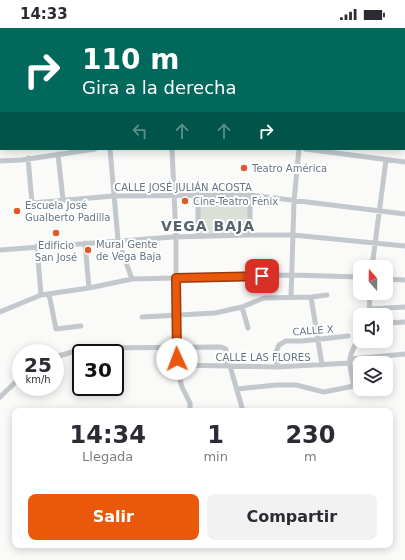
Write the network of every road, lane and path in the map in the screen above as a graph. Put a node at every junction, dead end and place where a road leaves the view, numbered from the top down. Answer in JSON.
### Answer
{"nodes":[{"id":1,"x":88,"y":150,"type":"edge"},
{"id":2,"x":110,"y":150,"type":"edge"},
{"id":3,"x":172,"y":150,"type":"edge"},
{"id":4,"x":299,"y":150,"type":"edge"},
{"id":5,"x":312,"y":150,"type":"edge"},
{"id":6,"x":58,"y":154,"type":"junction"},
{"id":7,"x":28,"y":158,"type":"junction"},
{"id":8,"x":386,"y":160,"type":"junction"},
{"id":9,"x":0,"y":161,"type":"edge"},
{"id":10,"x":405,"y":162,"type":"edge"},
{"id":11,"x":174,"y":194,"type":"junction"},
{"id":12,"x":198,"y":194,"type":"junction"},
{"id":13,"x":250,"y":195,"type":"junction"},
{"id":14,"x":113,"y":196,"type":"junction"},
{"id":15,"x":63,"y":200,"type":"junction"},
{"id":16,"x":294,"y":201,"type":"junction"},
{"id":17,"x":379,"y":212,"type":"junction"},
{"id":18,"x":405,"y":214,"type":"edge"},
{"id":19,"x":198,"y":235,"type":"junction"},
{"id":20,"x":250,"y":235,"type":"junction"},
{"id":21,"x":293,"y":235,"type":"junction"},
{"id":22,"x":176,"y":236,"type":"junction"},
{"id":23,"x":118,"y":240,"type":"junction"},
{"id":24,"x":85,"y":243,"type":"junction"},
{"id":25,"x":374,"y":243,"type":"junction"},
{"id":26,"x":37,"y":246,"type":"junction"},
{"id":27,"x":405,"y":246,"type":"edge"},
{"id":28,"x":0,"y":250,"type":"edge"},
{"id":29,"x":373,"y":260,"type":"edge"},
{"id":30,"x":291,"y":275,"type":"junction"},
{"id":31,"x":176,"y":278,"type":"junction"},
{"id":32,"x":353,"y":278,"type":"edge"},
{"id":33,"x":132,"y":279,"type":"junction"},
{"id":34,"x":393,"y":279,"type":"edge"},
{"id":35,"x":405,"y":280,"type":"edge"},
{"id":36,"x":89,"y":288,"type":"junction"},
{"id":37,"x":49,"y":294,"type":"junction"},
{"id":38,"x":327,"y":295,"type":"dead end"},
{"id":39,"x":41,"y":296,"type":"junction"},
{"id":40,"x":291,"y":297,"type":"junction"},
{"id":41,"x":310,"y":297,"type":"junction"},
{"id":42,"x":242,"y":307,"type":"junction"},
{"id":43,"x":405,"y":307,"type":"edge"},
{"id":44,"x":393,"y":309,"type":"edge"},
{"id":45,"x":0,"y":312,"type":"edge"},
{"id":46,"x":177,"y":316,"type":"junction"},
{"id":47,"x":142,"y":317,"type":"dead end"},
{"id":48,"x":405,"y":322,"type":"edge"},
{"id":49,"x":393,"y":323,"type":"edge"},
{"id":50,"x":81,"y":326,"type":"dead end"},
{"id":51,"x":248,"y":328,"type":"dead end"},
{"id":52,"x":348,"y":336,"type":"dead end"},
{"id":53,"x":317,"y":339,"type":"junction"},
{"id":54,"x":176,"y":347,"type":"junction"},
{"id":55,"x":353,"y":348,"type":"edge"},
{"id":56,"x":64,"y":354,"type":"edge"},
{"id":57,"x":405,"y":354,"type":"edge"},
{"id":58,"x":350,"y":361,"type":"junction"},
{"id":59,"x":176,"y":365,"type":"junction"},
{"id":60,"x":322,"y":365,"type":"junction"},
{"id":61,"x":228,"y":366,"type":"junction"},
{"id":62,"x":277,"y":367,"type":"junction"},
{"id":63,"x":12,"y":386,"type":"edge"},
{"id":64,"x":237,"y":389,"type":"junction"},
{"id":65,"x":0,"y":397,"type":"edge"},
{"id":66,"x":190,"y":408,"type":"edge"},
{"id":67,"x":243,"y":408,"type":"edge"}],
"edges":[{"from":1,"to":6,"type":"street"},
{"from":2,"to":14,"type":"street"},
{"from":3,"to":11,"type":"street"},
{"from":4,"to":16,"type":"street"},
{"from":5,"to":8,"type":"street"},
{"from":6,"to":7,"type":"street"},
{"from":6,"to":15,"type":"street"},
{"from":7,"to":9,"type":"street"},
{"from":7,"to":15,"type":"street","name":"CALLE JOSÉ JULIÁN ACOSTA"},
{"from":8,"to":10,"type":"street"},
{"from":8,"to":17,"type":"street"},
{"from":11,"to":12,"type":"street","name":"CALLE JOSÉ JULIÁN ACOSTA"},
{"from":11,"to":14,"type":"street","name":"CALLE JOSÉ JULIÁN ACOSTA"},
{"from":11,"to":22,"type":"street"},
{"from":12,"to":13,"type":"street","name":"CALLE JOSÉ JULIÁN ACOSTA"},
{"from":12,"to":19,"type":"street"},
{"from":13,"to":16,"type":"street","name":"CALLE JOSÉ JULIÁN ACOSTA"},
{"from":13,"to":20,"type":"street"},
{"from":14,"to":15,"type":"street","name":"CALLE JOSÉ JULIÁN ACOSTA"},
{"from":14,"to":23,"type":"street"},
{"from":16,"to":17,"type":"street","name":"CALLE JOSÉ JULIÁN ACOSTA"},
{"from":16,"to":21,"type":"street"},
{"from":17,"to":18,"type":"street","name":"CALLE JOSÉ JULIÁN ACOSTA"},
{"from":17,"to":25,"type":"street"},
{"from":19,"to":20,"type":"street"},
{"from":19,"to":22,"type":"street"},
{"from":20,"to":21,"type":"street"},
{"from":21,"to":25,"type":"street"},
{"from":21,"to":30,"type":"street"},
{"from":22,"to":23,"type":"street"},
{"from":22,"to":31,"type":"street"},
{"from":23,"to":24,"type":"street"},
{"from":23,"to":33,"type":"street"},
{"from":24,"to":26,"type":"street"},
{"from":24,"to":36,"type":"street"},
{"from":25,"to":27,"type":"street"},
{"from":25,"to":29,"type":"street"},
{"from":26,"to":28,"type":"street"},
{"from":26,"to":39,"type":"street"},
{"from":30,"to":31,"type":"street"},
{"from":30,"to":32,"type":"street"},
{"from":30,"to":40,"type":"street"},
{"from":31,"to":33,"type":"street"},
{"from":31,"to":46,"type":"street"},
{"from":33,"to":36,"type":"street"},
{"from":34,"to":35,"type":"street"},
{"from":36,"to":37,"type":"street"},
{"from":37,"to":39,"type":"street"},
{"from":37,"to":50,"type":"street"},
{"from":38,"to":41,"type":"street"},
{"from":39,"to":45,"type":"street"},
{"from":40,"to":41,"type":"street"},
{"from":40,"to":42,"type":"street"},
{"from":41,"to":53,"type":"street"},
{"from":42,"to":46,"type":"street"},
{"from":42,"to":51,"type":"street"},
{"from":43,"to":44,"type":"street"},
{"from":46,"to":47,"type":"street"},
{"from":46,"to":54,"type":"street"},
{"from":48,"to":49,"type":"street"},
{"from":52,"to":53,"type":"street","name":"CALLE X"},
{"from":53,"to":60,"type":"street"},
{"from":53,"to":62,"type":"street","name":"CALLE X"},
{"from":54,"to":56,"type":"street"},
{"from":54,"to":59,"type":"street"},
{"from":54,"to":61,"type":"street"},
{"from":55,"to":58,"type":"street"},
{"from":57,"to":58,"type":"street","name":"CALLE LAS FLORES"},
{"from":58,"to":60,"type":"street","name":"CALLE LAS FLORES"},
{"from":58,"to":64,"type":"street"},
{"from":59,"to":61,"type":"street","name":"CALLE LAS FLORES"},
{"from":59,"to":66,"type":"street"},
{"from":60,"to":62,"type":"street","name":"CALLE LAS FLORES"},
{"from":61,"to":62,"type":"street","name":"CALLE LAS FLORES"},
{"from":61,"to":64,"type":"street"},
{"from":63,"to":65,"type":"street"},
{"from":64,"to":67,"type":"street"}]}
